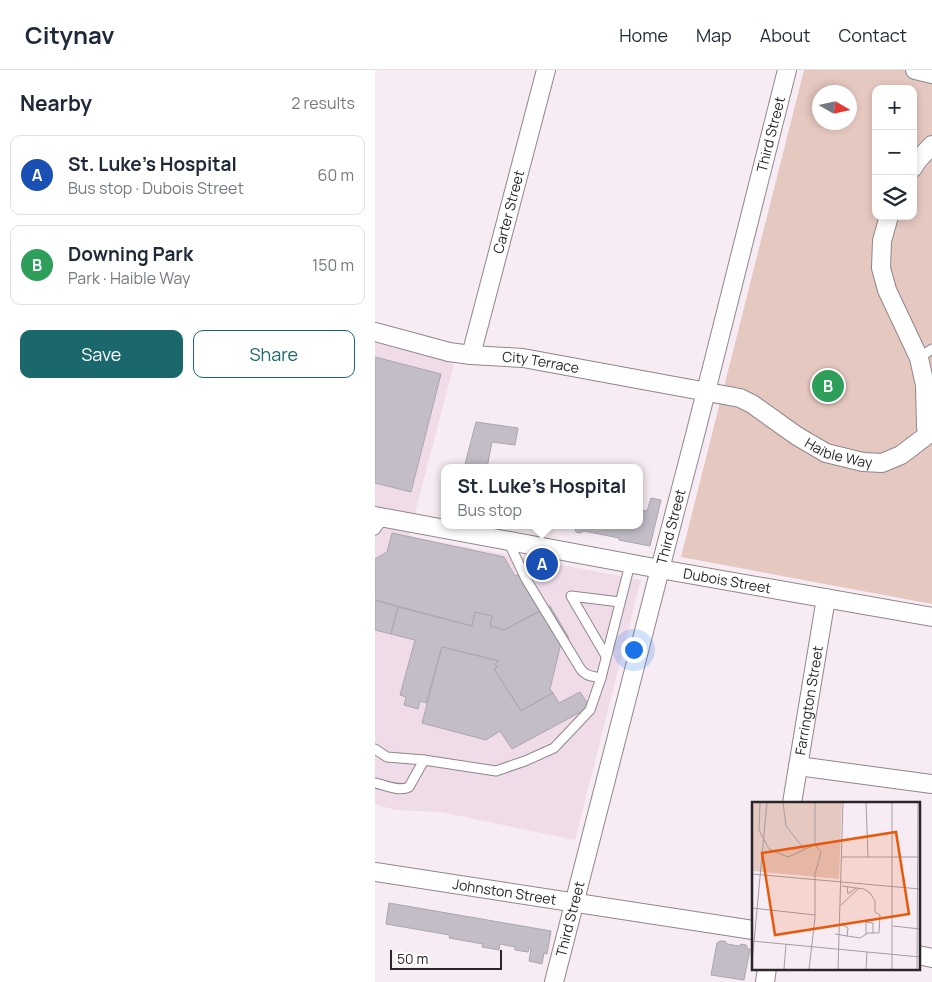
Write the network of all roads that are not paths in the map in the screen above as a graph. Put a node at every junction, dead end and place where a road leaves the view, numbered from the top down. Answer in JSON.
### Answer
{"nodes":[{"id":1,"x":546,"y":70,"type":"edge"},
{"id":2,"x":787,"y":70,"type":"edge"},
{"id":3,"x":915,"y":70,"type":"edge"},
{"id":4,"x":932,"y":74,"type":"edge"},
{"id":5,"x":932,"y":145,"type":"edge"},
{"id":6,"x":917,"y":163,"type":"edge"},
{"id":7,"x":888,"y":220,"type":"edge"},
{"id":8,"x":375,"y":332,"type":"edge"},
{"id":9,"x":926,"y":353,"type":"edge"},
{"id":10,"x":471,"y":355,"type":"junction"},
{"id":11,"x":706,"y":392,"type":"junction"},
{"id":12,"x":931,"y":435,"type":"edge"},
{"id":13,"x":378,"y":521,"type":"edge"},
{"id":14,"x":508,"y":541,"type":"junction"},
{"id":15,"x":630,"y":564,"type":"junction"},
{"id":16,"x":659,"y":569,"type":"junction"},
{"id":17,"x":826,"y":598,"type":"junction"},
{"id":18,"x":621,"y":602,"type":"junction"},
{"id":19,"x":932,"y":617,"type":"edge"},
{"id":20,"x":606,"y":656,"type":"junction"},
{"id":21,"x":601,"y":678,"type":"junction"},
{"id":22,"x":375,"y":749,"type":"edge"},
{"id":23,"x":424,"y":760,"type":"junction"},
{"id":24,"x":798,"y":766,"type":"junction"},
{"id":25,"x":375,"y":783,"type":"edge"},
{"id":26,"x":932,"y":784,"type":"edge"},
{"id":27,"x":792,"y":802,"type":"edge"},
{"id":28,"x":375,"y":872,"type":"edge"},
{"id":29,"x":574,"y":902,"type":"junction"},
{"id":30,"x":752,"y":930,"type":"edge"},
{"id":31,"x":919,"y":956,"type":"edge"},
{"id":32,"x":932,"y":958,"type":"edge"},
{"id":33,"x":554,"y":982,"type":"edge"}],
"edges":[{"from":1,"to":10,"type":"street","name":"Carter Street"},
{"from":2,"to":11,"type":"street","name":"Third Street"},
{"from":3,"to":4,"type":"street"},
{"from":5,"to":6,"type":"street"},
{"from":7,"to":9,"type":"street","name":"Haible Way"},
{"from":8,"to":10,"type":"street","name":"City Terrace"},
{"from":9,"to":12,"type":"street","name":"Haible Way"},
{"from":10,"to":11,"type":"street","name":"City Terrace"},
{"from":11,"to":12,"type":"street","name":"Haible Way"},
{"from":11,"to":16,"type":"street","name":"Third Street"},
{"from":13,"to":14,"type":"street","name":"Dubois Street"},
{"from":14,"to":15,"type":"street","name":"Dubois Street"},
{"from":14,"to":21,"type":"lane"},
{"from":15,"to":16,"type":"street","name":"Dubois Street"},
{"from":15,"to":18,"type":"lane"},
{"from":16,"to":17,"type":"street","name":"Dubois Street"},
{"from":16,"to":29,"type":"street","name":"Third Street"},
{"from":17,"to":19,"type":"street","name":"Dubois Street"},
{"from":17,"to":24,"type":"street","name":"Farrington Street"},
{"from":18,"to":20,"type":"lane"},
{"from":18,"to":20,"type":"lane"},
{"from":20,"to":21,"type":"lane"},
{"from":21,"to":23,"type":"lane"},
{"from":22,"to":23,"type":"lane"},
{"from":23,"to":25,"type":"lane"},
{"from":24,"to":26,"type":"street"},
{"from":24,"to":27,"type":"street","name":"Farrington Street"},
{"from":28,"to":29,"type":"street","name":"Johnston Street"},
{"from":29,"to":30,"type":"street","name":"Johnston Street"},
{"from":29,"to":33,"type":"street","name":"Third Street"},
{"from":31,"to":32,"type":"street"}]}
